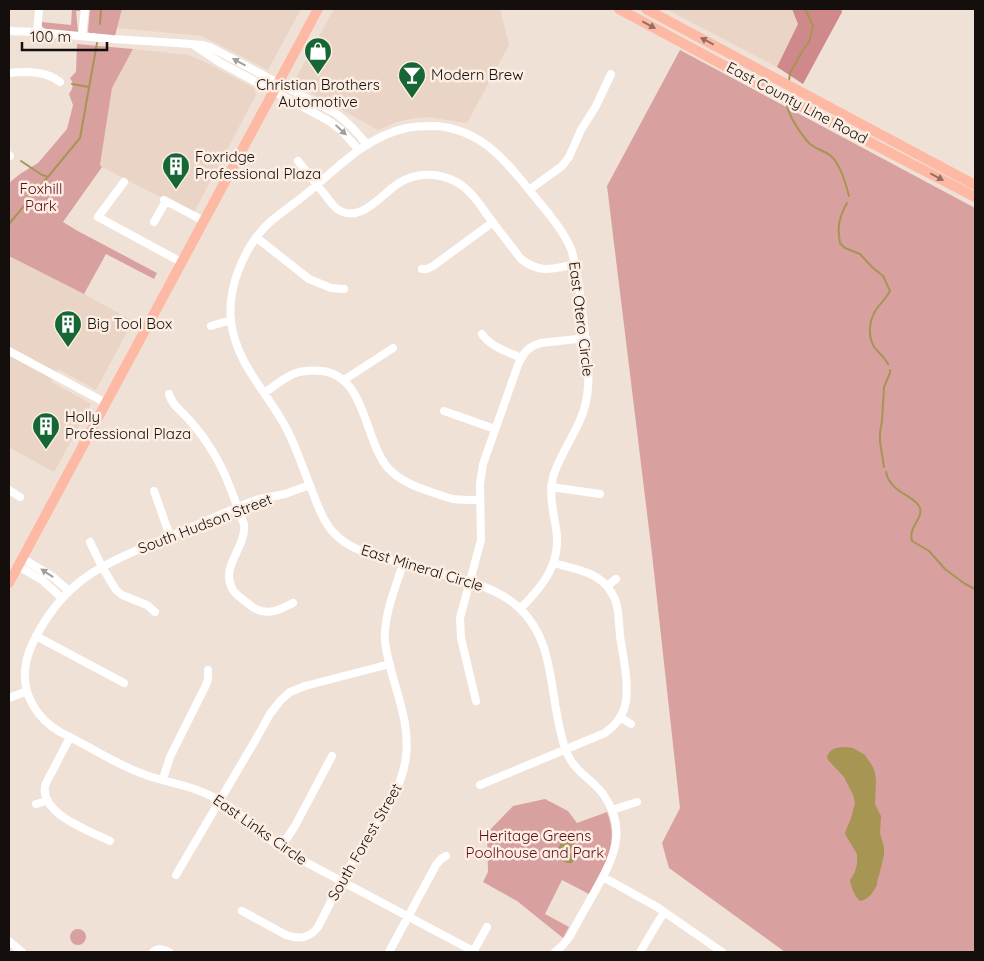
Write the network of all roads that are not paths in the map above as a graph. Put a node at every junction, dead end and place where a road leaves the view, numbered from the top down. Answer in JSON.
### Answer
{"nodes":[{"id":1,"x":39,"y":9,"type":"edge"},
{"id":2,"x":85,"y":9,"type":"edge"},
{"id":3,"x":318,"y":9,"type":"edge"},
{"id":4,"x":619,"y":9,"type":"edge"},
{"id":5,"x":646,"y":9,"type":"edge"},
{"id":6,"x":9,"y":31,"type":"edge"},
{"id":7,"x":37,"y":32,"type":"junction"},
{"id":8,"x":82,"y":36,"type":"junction"},
{"id":9,"x":9,"y":73,"type":"edge"},
{"id":10,"x":611,"y":74,"type":"dead end"},
{"id":11,"x":60,"y":82,"type":"dead end"},
{"id":12,"x":276,"y":88,"type":"junction"},
{"id":13,"x":367,"y":145,"type":"junction"},
{"id":14,"x":359,"y":150,"type":"junction"},
{"id":15,"x":298,"y":161,"type":"dead end"},
{"id":16,"x":124,"y":182,"type":"dead end"},
{"id":17,"x":317,"y":185,"type":"junction"},
{"id":18,"x":975,"y":185,"type":"edge"},
{"id":19,"x":529,"y":190,"type":"junction"},
{"id":20,"x":975,"y":197,"type":"edge"},
{"id":21,"x":204,"y":221,"type":"junction"},
{"id":22,"x":154,"y":222,"type":"dead end"},
{"id":23,"x":493,"y":222,"type":"junction"},
{"id":24,"x":257,"y":238,"type":"junction"},
{"id":25,"x":182,"y":262,"type":"junction"},
{"id":26,"x":575,"y":264,"type":"junction"},
{"id":27,"x":422,"y":269,"type":"dead end"},
{"id":28,"x":344,"y":289,"type":"dead end"},
{"id":29,"x":231,"y":320,"type":"junction"},
{"id":30,"x":211,"y":326,"type":"dead end"},
{"id":31,"x":482,"y":334,"type":"dead end"},
{"id":32,"x":586,"y":338,"type":"junction"},
{"id":33,"x":393,"y":348,"type":"dead end"},
{"id":34,"x":9,"y":351,"type":"edge"},
{"id":35,"x":521,"y":358,"type":"junction"},
{"id":36,"x":344,"y":380,"type":"junction"},
{"id":37,"x":264,"y":393,"type":"junction"},
{"id":38,"x":169,"y":394,"type":"dead end"},
{"id":39,"x":106,"y":403,"type":"junction"},
{"id":40,"x":444,"y":411,"type":"dead end"},
{"id":41,"x":584,"y":411,"type":"junction"},
{"id":42,"x":592,"y":415,"type":"dead end"},
{"id":43,"x":495,"y":429,"type":"junction"},
{"id":44,"x":310,"y":484,"type":"junction"},
{"id":45,"x":552,"y":487,"type":"junction"},
{"id":46,"x":9,"y":490,"type":"edge"},
{"id":47,"x":154,"y":491,"type":"dead end"},
{"id":48,"x":600,"y":494,"type":"dead end"},
{"id":49,"x":20,"y":497,"type":"dead end"},
{"id":50,"x":480,"y":500,"type":"junction"},
{"id":51,"x":238,"y":508,"type":"junction"},
{"id":52,"x":170,"y":536,"type":"junction"},
{"id":53,"x":90,"y":542,"type":"dead end"},
{"id":54,"x":20,"y":562,"type":"junction"},
{"id":55,"x":553,"y":563,"type":"junction"},
{"id":56,"x":403,"y":564,"type":"junction"},
{"id":57,"x":102,"y":567,"type":"junction"},
{"id":58,"x":616,"y":579,"type":"dead end"},
{"id":59,"x":470,"y":582,"type":"junction"},
{"id":60,"x":9,"y":583,"type":"edge"},
{"id":61,"x":607,"y":586,"type":"junction"},
{"id":62,"x":69,"y":591,"type":"junction"},
{"id":63,"x":62,"y":598,"type":"junction"},
{"id":64,"x":293,"y":603,"type":"dead end"},
{"id":65,"x":520,"y":609,"type":"junction"},
{"id":66,"x":155,"y":612,"type":"dead end"},
{"id":67,"x":36,"y":636,"type":"junction"},
{"id":68,"x":390,"y":664,"type":"junction"},
{"id":69,"x":208,"y":670,"type":"dead end"},
{"id":70,"x":124,"y":683,"type":"dead end"},
{"id":71,"x":27,"y":691,"type":"junction"},
{"id":72,"x":9,"y":698,"type":"edge"},
{"id":73,"x":476,"y":701,"type":"dead end"},
{"id":74,"x":620,"y":717,"type":"junction"},
{"id":75,"x":631,"y":724,"type":"dead end"},
{"id":76,"x":70,"y":737,"type":"junction"},
{"id":77,"x":565,"y":749,"type":"junction"},
{"id":78,"x":332,"y":756,"type":"dead end"},
{"id":79,"x":162,"y":779,"type":"junction"},
{"id":80,"x":480,"y":785,"type":"dead end"},
{"id":81,"x":220,"y":800,"type":"junction"},
{"id":82,"x":47,"y":801,"type":"junction"},
{"id":83,"x":637,"y":802,"type":"dead end"},
{"id":84,"x":36,"y":804,"type":"dead end"},
{"id":85,"x":612,"y":810,"type":"junction"},
{"id":86,"x":110,"y":841,"type":"dead end"},
{"id":87,"x":281,"y":848,"type":"junction"},
{"id":88,"x":446,"y":856,"type":"dead end"},
{"id":89,"x":176,"y":875,"type":"dead end"},
{"id":90,"x":603,"y":877,"type":"junction"},
{"id":91,"x":342,"y":882,"type":"junction"},
{"id":92,"x":242,"y":911,"type":"dead end"},
{"id":93,"x":664,"y":912,"type":"junction"},
{"id":94,"x":408,"y":917,"type":"junction"},
{"id":95,"x":487,"y":927,"type":"dead end"},
{"id":96,"x":305,"y":937,"type":"junction"},
{"id":97,"x":9,"y":941,"type":"edge"},
{"id":98,"x":308,"y":946,"type":"dead end"},
{"id":99,"x":22,"y":952,"type":"edge"},
{"id":100,"x":154,"y":952,"type":"edge"},
{"id":101,"x":169,"y":952,"type":"edge"},
{"id":102,"x":389,"y":952,"type":"edge"},
{"id":103,"x":474,"y":952,"type":"edge"},
{"id":104,"x":555,"y":952,"type":"edge"},
{"id":105,"x":640,"y":952,"type":"edge"},
{"id":106,"x":722,"y":952,"type":"edge"}],
"edges":[{"from":1,"to":7,"type":"street"},
{"from":2,"to":8,"type":"street"},
{"from":3,"to":12,"type":"main road"},
{"from":4,"to":20,"type":"main road","name":"East County Line Road","one_way":true},
{"from":18,"to":5,"type":"main road","name":"East County Line Road","one_way":true},
{"from":6,"to":7,"type":"street"},
{"from":7,"to":8,"type":"street"},
{"from":8,"to":12,"type":"street"},
{"from":9,"to":11,"type":"street"},
{"from":10,"to":19,"type":"street"},
{"from":12,"to":13,"type":"street"},
{"from":12,"to":14,"type":"street","one_way":true},
{"from":12,"to":21,"type":"main road"},
{"from":13,"to":14,"type":"street","name":"East Mineral Circle"},
{"from":13,"to":19,"type":"street","name":"East Otero Circle"},
{"from":14,"to":17,"type":"street","name":"East Mineral Circle"},
{"from":15,"to":17,"type":"street"},
{"from":16,"to":25,"type":"street"},
{"from":17,"to":23,"type":"street"},
{"from":17,"to":24,"type":"street","name":"East Mineral Circle"},
{"from":19,"to":26,"type":"street","name":"East Otero Circle"},
{"from":21,"to":22,"type":"street"},
{"from":21,"to":25,"type":"main road"},
{"from":23,"to":26,"type":"street"},
{"from":23,"to":27,"type":"street"},
{"from":24,"to":28,"type":"street"},
{"from":24,"to":29,"type":"street","name":"East Mineral Circle"},
{"from":25,"to":39,"type":"main road"},
{"from":26,"to":32,"type":"street","name":"East Otero Circle"},
{"from":29,"to":30,"type":"street"},
{"from":29,"to":37,"type":"street","name":"East Mineral Circle"},
{"from":31,"to":35,"type":"street"},
{"from":32,"to":35,"type":"street"},
{"from":32,"to":41,"type":"street","name":"East Otero Circle"},
{"from":33,"to":36,"type":"street"},
{"from":34,"to":39,"type":"street"},
{"from":35,"to":43,"type":"street"},
{"from":36,"to":37,"type":"street"},
{"from":36,"to":50,"type":"street"},
{"from":37,"to":44,"type":"street","name":"East Mineral Circle"},
{"from":38,"to":51,"type":"street"},
{"from":39,"to":54,"type":"main road"},
{"from":40,"to":43,"type":"street"},
{"from":41,"to":42,"type":"street"},
{"from":41,"to":45,"type":"street","name":"East Otero Circle"},
{"from":43,"to":50,"type":"street"},
{"from":44,"to":51,"type":"street","name":"South Hudson Street"},
{"from":44,"to":56,"type":"street","name":"East Mineral Circle"},
{"from":45,"to":48,"type":"street"},
{"from":45,"to":55,"type":"street","name":"East Otero Circle"},
{"from":46,"to":49,"type":"street"},
{"from":47,"to":52,"type":"street"},
{"from":50,"to":59,"type":"street"},
{"from":51,"to":52,"type":"street","name":"South Hudson Street"},
{"from":51,"to":64,"type":"street"},
{"from":52,"to":57,"type":"street","name":"South Hudson Street"},
{"from":53,"to":57,"type":"street"},
{"from":54,"to":60,"type":"main road"},
{"from":62,"to":54,"type":"street","one_way":true},
{"from":54,"to":63,"type":"street"},
{"from":55,"to":61,"type":"street"},
{"from":55,"to":65,"type":"street","name":"East Otero Circle"},
{"from":56,"to":59,"type":"street","name":"East Mineral Circle"},
{"from":56,"to":68,"type":"street","name":"South Forest Street"},
{"from":57,"to":62,"type":"street","name":"South Hudson Street"},
{"from":57,"to":66,"type":"street"},
{"from":58,"to":61,"type":"street"},
{"from":59,"to":65,"type":"street","name":"East Mineral Circle"},
{"from":59,"to":73,"type":"street"},
{"from":61,"to":74,"type":"street"},
{"from":62,"to":63,"type":"street","name":"South Hudson Street"},
{"from":63,"to":67,"type":"street","name":"South Hudson Street"},
{"from":65,"to":77,"type":"street","name":"East Mineral Circle"},
{"from":67,"to":70,"type":"street"},
{"from":67,"to":71,"type":"street","name":"South Hudson Street"},
{"from":68,"to":81,"type":"street"},
{"from":68,"to":91,"type":"street","name":"South Forest Street"},
{"from":69,"to":79,"type":"street"},
{"from":71,"to":72,"type":"street"},
{"from":71,"to":76,"type":"street","name":"East Links Circle"},
{"from":74,"to":75,"type":"street"},
{"from":74,"to":77,"type":"street"},
{"from":76,"to":79,"type":"street","name":"East Links Circle"},
{"from":76,"to":82,"type":"street"},
{"from":77,"to":80,"type":"street"},
{"from":77,"to":85,"type":"street","name":"East Mineral Circle"},
{"from":78,"to":87,"type":"street"},
{"from":79,"to":81,"type":"street","name":"East Links Circle"},
{"from":81,"to":87,"type":"street","name":"East Links Circle"},
{"from":81,"to":89,"type":"street"},
{"from":82,"to":84,"type":"street"},
{"from":82,"to":86,"type":"street"},
{"from":83,"to":85,"type":"street"},
{"from":85,"to":90,"type":"street","name":"East Mineral Circle"},
{"from":87,"to":91,"type":"street","name":"East Links Circle"},
{"from":88,"to":94,"type":"street"},
{"from":90,"to":93,"type":"street"},
{"from":90,"to":104,"type":"street"},
{"from":91,"to":94,"type":"street","name":"East Links Circle"},
{"from":91,"to":96,"type":"street","name":"South Forest Street"},
{"from":92,"to":96,"type":"street"},
{"from":93,"to":105,"type":"street"},
{"from":93,"to":106,"type":"street"},
{"from":94,"to":102,"type":"street"},
{"from":94,"to":103,"type":"street","name":"East Links Circle"},
{"from":95,"to":103,"type":"street"},
{"from":96,"to":98,"type":"street"},
{"from":97,"to":99,"type":"street"},
{"from":100,"to":101,"type":"street"}]}
